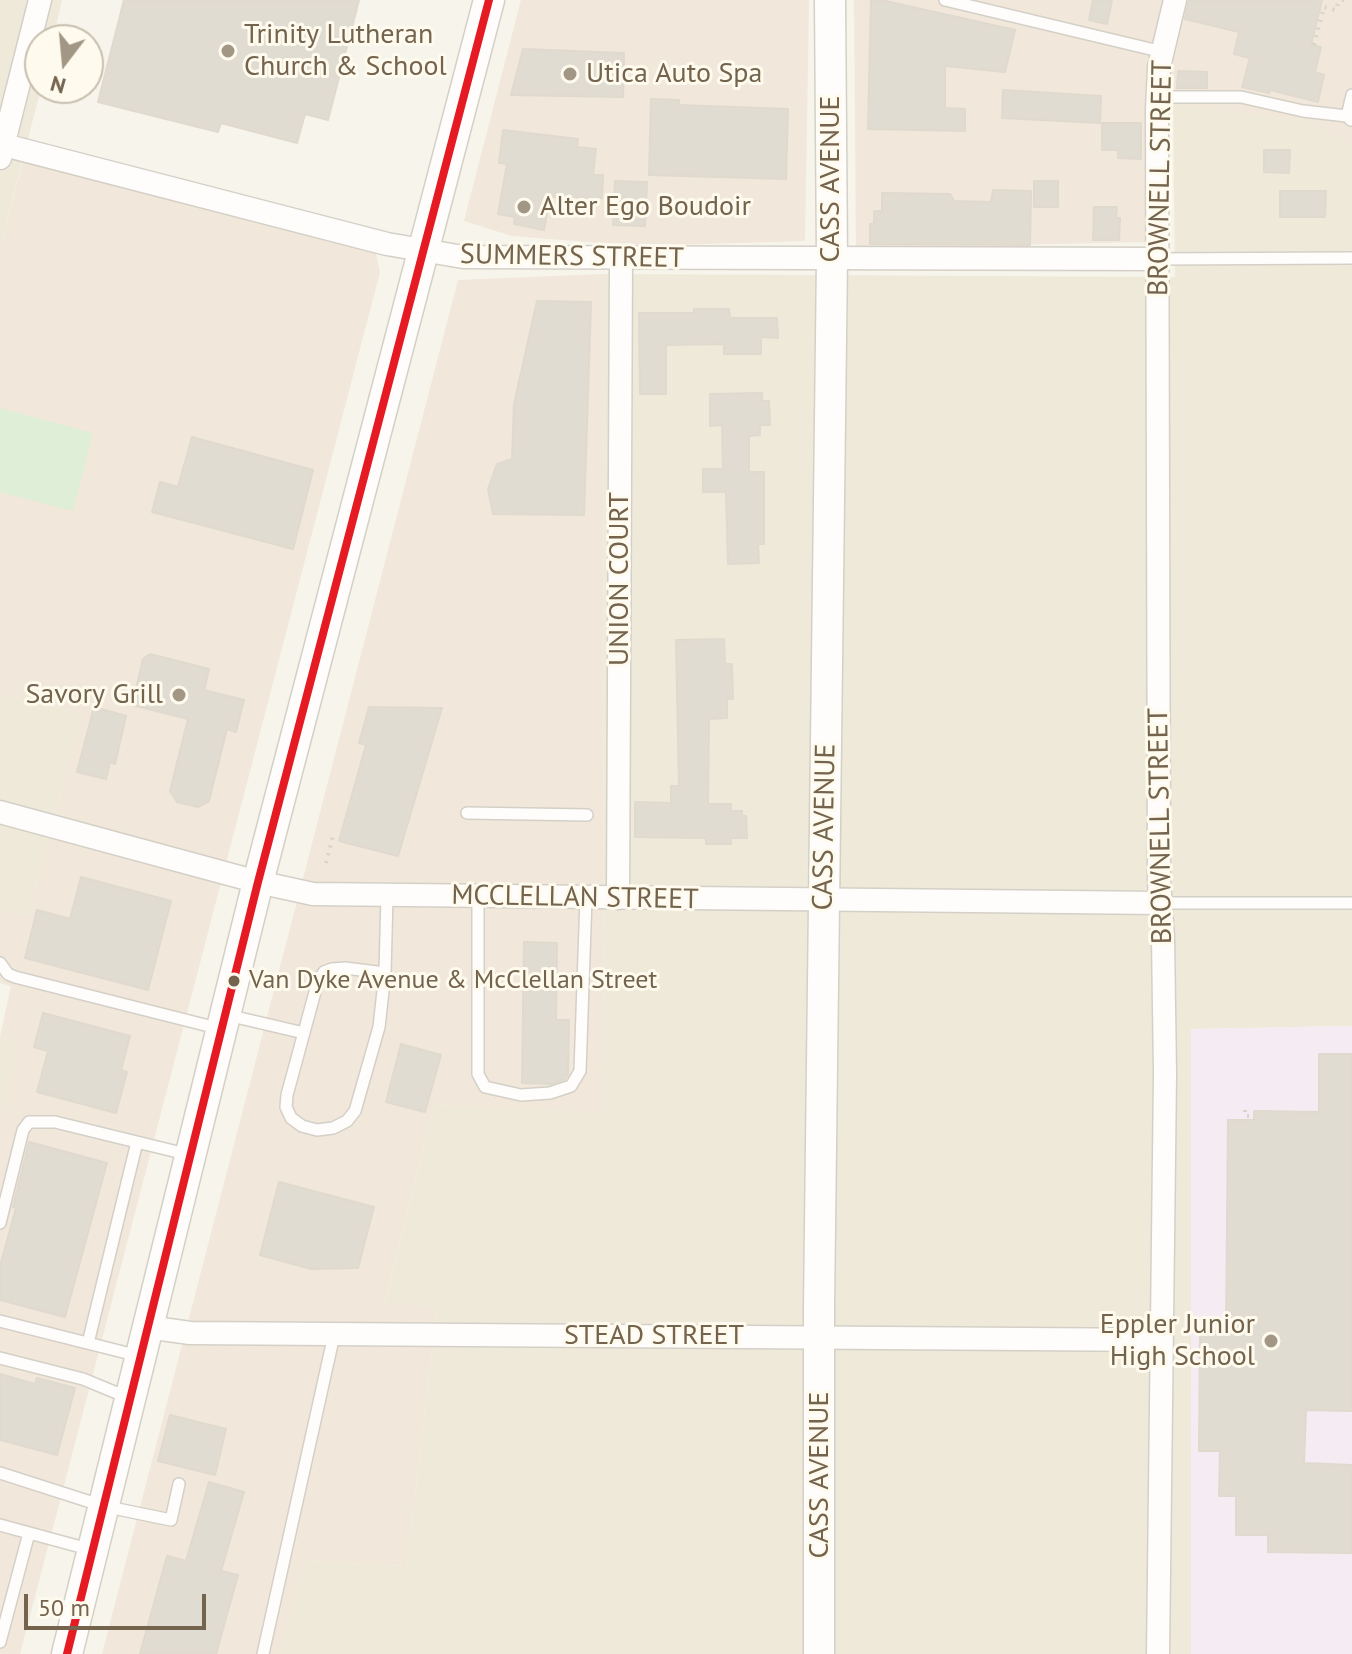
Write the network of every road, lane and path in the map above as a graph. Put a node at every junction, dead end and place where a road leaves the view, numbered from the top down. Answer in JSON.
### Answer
{"nodes":[{"id":1,"x":40,"y":0,"type":"edge"},
{"id":2,"x":489,"y":0,"type":"edge"},
{"id":3,"x":830,"y":0,"type":"edge"},
{"id":4,"x":945,"y":0,"type":"edge"},
{"id":5,"x":1175,"y":0,"type":"edge"},
{"id":6,"x":1343,"y":0,"type":"edge"},
{"id":7,"x":1314,"y":45,"type":"dead end"},
{"id":8,"x":1163,"y":52,"type":"junction"},
{"id":9,"x":1352,"y":95,"type":"edge"},
{"id":10,"x":1158,"y":97,"type":"junction"},
{"id":11,"x":1349,"y":118,"type":"edge"},
{"id":12,"x":1,"y":149,"type":"edge"},
{"id":13,"x":422,"y":250,"type":"junction"},
{"id":14,"x":1352,"y":258,"type":"edge"},
{"id":15,"x":621,"y":259,"type":"junction"},
{"id":16,"x":832,"y":259,"type":"junction"},
{"id":17,"x":1158,"y":259,"type":"junction"},
{"id":18,"x":0,"y":812,"type":"edge"},
{"id":19,"x":467,"y":813,"type":"dead end"},
{"id":20,"x":587,"y":815,"type":"dead end"},
{"id":21,"x":334,"y":832,"type":"dead end"},
{"id":22,"x":326,"y":863,"type":"dead end"},
{"id":23,"x":258,"y":882,"type":"junction"},
{"id":24,"x":387,"y":896,"type":"junction"},
{"id":25,"x":478,"y":897,"type":"junction"},
{"id":26,"x":586,"y":898,"type":"junction"},
{"id":27,"x":618,"y":898,"type":"junction"},
{"id":28,"x":824,"y":900,"type":"junction"},
{"id":29,"x":1160,"y":903,"type":"junction"},
{"id":30,"x":1352,"y":903,"type":"edge"},
{"id":31,"x":0,"y":963,"type":"edge"},
{"id":32,"x":385,"y":973,"type":"junction"},
{"id":33,"x":224,"y":1021,"type":"junction"},
{"id":34,"x":304,"y":1033,"type":"junction"},
{"id":35,"x":1245,"y":1110,"type":"dead end"},
{"id":36,"x":1254,"y":1116,"type":"dead end"},
{"id":37,"x":137,"y":1142,"type":"junction"},
{"id":38,"x":190,"y":1155,"type":"junction"},
{"id":39,"x":0,"y":1223,"type":"edge"},
{"id":40,"x":0,"y":1321,"type":"edge"},
{"id":41,"x":334,"y":1335,"type":"junction"},
{"id":42,"x":820,"y":1338,"type":"junction"},
{"id":43,"x":1161,"y":1340,"type":"junction"},
{"id":44,"x":143,"y":1342,"type":"junction"},
{"id":45,"x":88,"y":1343,"type":"junction"},
{"id":46,"x":0,"y":1358,"type":"edge"},
{"id":47,"x":129,"y":1399,"type":"junction"},
{"id":48,"x":0,"y":1473,"type":"edge"},
{"id":49,"x":179,"y":1484,"type":"dead end"},
{"id":50,"x":103,"y":1506,"type":"junction"},
{"id":51,"x":0,"y":1525,"type":"edge"},
{"id":52,"x":29,"y":1533,"type":"junction"},
{"id":53,"x":92,"y":1550,"type":"junction"},
{"id":54,"x":4,"y":1607,"type":"edge"},
{"id":55,"x":0,"y":1642,"type":"edge"},
{"id":56,"x":67,"y":1654,"type":"edge"},
{"id":57,"x":263,"y":1654,"type":"edge"},
{"id":58,"x":819,"y":1654,"type":"edge"},
{"id":59,"x":1158,"y":1654,"type":"edge"}],
"edges":[{"from":1,"to":12,"type":"street"},
{"from":2,"to":13,"type":"main road"},
{"from":3,"to":16,"type":"main road","name":"CASS AVENUE"},
{"from":4,"to":8,"type":"lane"},
{"from":5,"to":8,"type":"street","name":"BROWNELL STREET"},
{"from":6,"to":7,"type":"path"},
{"from":8,"to":10,"type":"street","name":"BROWNELL STREET"},
{"from":9,"to":11,"type":"lane"},
{"from":10,"to":11,"type":"lane"},
{"from":10,"to":17,"type":"street","name":"BROWNELL STREET"},
{"from":12,"to":13,"type":"street","name":"SUMMERS STREET"},
{"from":13,"to":15,"type":"street","name":"SUMMERS STREET"},
{"from":13,"to":23,"type":"main road"},
{"from":14,"to":17,"type":"lane"},
{"from":15,"to":16,"type":"street","name":"SUMMERS STREET"},
{"from":15,"to":27,"type":"street","name":"UNION COURT"},
{"from":16,"to":17,"type":"street","name":"SUMMERS STREET"},
{"from":16,"to":28,"type":"main road","name":"CASS AVENUE"},
{"from":17,"to":29,"type":"street","name":"BROWNELL STREET"},
{"from":18,"to":23,"type":"street","name":"MCCLELLAN STREET"},
{"from":19,"to":20,"type":"lane"},
{"from":21,"to":22,"type":"path"},
{"from":23,"to":24,"type":"street","name":"MCCLELLAN STREET"},
{"from":23,"to":33,"type":"main road"},
{"from":24,"to":25,"type":"street","name":"MCCLELLAN STREET"},
{"from":24,"to":32,"type":"lane"},
{"from":25,"to":26,"type":"street","name":"MCCLELLAN STREET"},
{"from":25,"to":26,"type":"lane"},
{"from":26,"to":27,"type":"street","name":"MCCLELLAN STREET"},
{"from":27,"to":28,"type":"street","name":"MCCLELLAN STREET"},
{"from":28,"to":29,"type":"street","name":"MCCLELLAN STREET"},
{"from":28,"to":42,"type":"main road","name":"CASS AVENUE"},
{"from":29,"to":30,"type":"lane"},
{"from":29,"to":43,"type":"street","name":"BROWNELL STREET"},
{"from":31,"to":33,"type":"lane"},
{"from":32,"to":34,"type":"lane"},
{"from":32,"to":34,"type":"lane"},
{"from":33,"to":34,"type":"lane"},
{"from":33,"to":38,"type":"main road"},
{"from":35,"to":36,"type":"path"},
{"from":37,"to":38,"type":"lane"},
{"from":37,"to":39,"type":"lane"},
{"from":37,"to":45,"type":"lane"},
{"from":38,"to":44,"type":"main road"},
{"from":40,"to":45,"type":"lane"},
{"from":41,"to":42,"type":"street","name":"STEAD STREET"},
{"from":41,"to":44,"type":"street","name":"STEAD STREET"},
{"from":41,"to":57,"type":"lane"},
{"from":42,"to":43,"type":"street","name":"STEAD STREET"},
{"from":42,"to":58,"type":"main road","name":"CASS AVENUE"},
{"from":43,"to":59,"type":"street","name":"BROWNELL STREET"},
{"from":44,"to":45,"type":"lane"},
{"from":44,"to":47,"type":"main road"},
{"from":46,"to":47,"type":"lane"},
{"from":47,"to":50,"type":"main road"},
{"from":48,"to":50,"type":"lane"},
{"from":49,"to":50,"type":"lane"},
{"from":50,"to":53,"type":"main road"},
{"from":51,"to":52,"type":"lane"},
{"from":52,"to":53,"type":"lane"},
{"from":52,"to":54,"type":"lane"},
{"from":53,"to":56,"type":"main road"},
{"from":54,"to":55,"type":"lane"}]}
